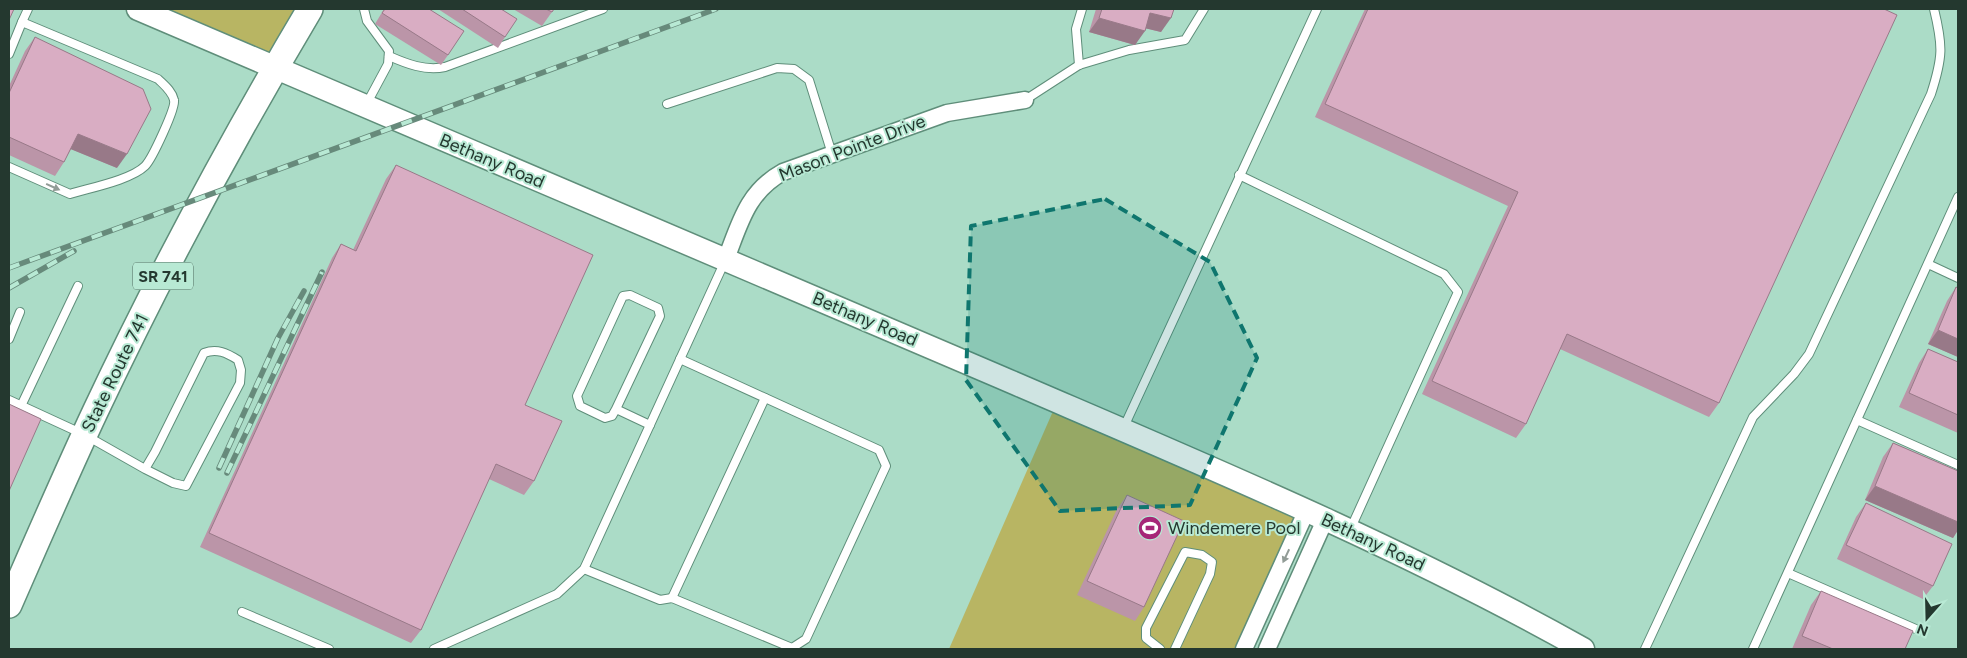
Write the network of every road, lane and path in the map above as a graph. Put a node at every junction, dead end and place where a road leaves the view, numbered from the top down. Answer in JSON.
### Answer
{"nodes":[{"id":1,"x":28,"y":9,"type":"edge"},
{"id":2,"x":138,"y":9,"type":"edge"},
{"id":3,"x":310,"y":9,"type":"edge"},
{"id":4,"x":364,"y":9,"type":"edge"},
{"id":5,"x":603,"y":9,"type":"edge"},
{"id":6,"x":1082,"y":9,"type":"edge"},
{"id":7,"x":1204,"y":9,"type":"edge"},
{"id":8,"x":1317,"y":9,"type":"edge"},
{"id":9,"x":1934,"y":9,"type":"edge"},
{"id":10,"x":22,"y":22,"type":"junction"},
{"id":11,"x":9,"y":54,"type":"edge"},
{"id":12,"x":389,"y":56,"type":"junction"},
{"id":13,"x":1079,"y":65,"type":"junction"},
{"id":14,"x":275,"y":68,"type":"junction"},
{"id":15,"x":1025,"y":100,"type":"joint"},
{"id":16,"x":667,"y":104,"type":"dead end"},
{"id":17,"x":365,"y":107,"type":"junction"},
{"id":18,"x":832,"y":154,"type":"junction"},
{"id":19,"x":9,"y":167,"type":"edge"},
{"id":20,"x":1239,"y":175,"type":"junction"},
{"id":21,"x":1958,"y":197,"type":"edge"},
{"id":22,"x":726,"y":259,"type":"junction"},
{"id":23,"x":1928,"y":264,"type":"junction"},
{"id":24,"x":1958,"y":278,"type":"edge"},
{"id":25,"x":78,"y":286,"type":"dead end"},
{"id":26,"x":20,"y":312,"type":"dead end"},
{"id":27,"x":9,"y":339,"type":"edge"},
{"id":28,"x":680,"y":359,"type":"junction"},
{"id":29,"x":765,"y":398,"type":"junction"},
{"id":30,"x":9,"y":400,"type":"edge"},
{"id":31,"x":21,"y":406,"type":"junction"},
{"id":32,"x":616,"y":408,"type":"junction"},
{"id":33,"x":1857,"y":420,"type":"junction"},
{"id":34,"x":650,"y":425,"type":"junction"},
{"id":35,"x":1123,"y":430,"type":"junction"},
{"id":36,"x":85,"y":435,"type":"junction"},
{"id":37,"x":1958,"y":465,"type":"edge"},
{"id":38,"x":144,"y":469,"type":"junction"},
{"id":39,"x":1316,"y":516,"type":"junction"},
{"id":40,"x":1350,"y":532,"type":"junction"},
{"id":41,"x":584,"y":569,"type":"junction"},
{"id":42,"x":1788,"y":573,"type":"junction"},
{"id":43,"x":672,"y":598,"type":"junction"},
{"id":44,"x":9,"y":605,"type":"edge"},
{"id":45,"x":242,"y":612,"type":"dead end"},
{"id":46,"x":1918,"y":630,"type":"dead end"},
{"id":47,"x":329,"y":649,"type":"edge"},
{"id":48,"x":434,"y":649,"type":"edge"},
{"id":49,"x":1160,"y":649,"type":"edge"},
{"id":50,"x":1175,"y":649,"type":"edge"},
{"id":51,"x":1244,"y":649,"type":"edge"},
{"id":52,"x":1267,"y":649,"type":"edge"},
{"id":53,"x":1583,"y":649,"type":"edge"},
{"id":54,"x":1645,"y":649,"type":"edge"},
{"id":55,"x":1753,"y":649,"type":"edge"}],
"edges":[{"from":1,"to":10,"type":"lane"},
{"from":2,"to":14,"type":"main road","name":"Bethany Road"},
{"from":3,"to":14,"type":"main road","number":"SR 741"},
{"from":4,"to":12,"type":"lane"},
{"from":5,"to":12,"type":"lane"},
{"from":6,"to":13,"type":"lane"},
{"from":7,"to":13,"type":"lane"},
{"from":8,"to":20,"type":"lane"},
{"from":9,"to":54,"type":"lane"},
{"from":10,"to":11,"type":"lane"},
{"from":19,"to":10,"type":"lane","one_way":true},
{"from":12,"to":17,"type":"lane"},
{"from":13,"to":15,"type":"lane"},
{"from":14,"to":17,"type":"main road","name":"Bethany Road"},
{"from":14,"to":36,"type":"main road","name":"State Route 741","number":"SR 741"},
{"from":15,"to":18,"type":"street","name":"Mason Pointe Drive"},
{"from":16,"to":18,"type":"lane"},
{"from":17,"to":22,"type":"main road","name":"Bethany Road"},
{"from":18,"to":22,"type":"street","name":"Mason Pointe Drive"},
{"from":20,"to":35,"type":"lane"},
{"from":20,"to":40,"type":"lane"},
{"from":21,"to":23,"type":"lane"},
{"from":22,"to":28,"type":"lane"},
{"from":22,"to":35,"type":"main road","name":"Bethany Road"},
{"from":23,"to":24,"type":"lane"},
{"from":23,"to":33,"type":"lane"},
{"from":25,"to":31,"type":"lane"},
{"from":26,"to":27,"type":"lane"},
{"from":28,"to":29,"type":"lane"},
{"from":28,"to":34,"type":"lane"},
{"from":29,"to":43,"type":"lane"},
{"from":29,"to":43,"type":"lane"},
{"from":30,"to":31,"type":"lane"},
{"from":31,"to":36,"type":"lane"},
{"from":32,"to":32,"type":"lane"},
{"from":32,"to":34,"type":"lane"},
{"from":33,"to":37,"type":"lane"},
{"from":33,"to":42,"type":"lane"},
{"from":34,"to":41,"type":"lane"},
{"from":35,"to":39,"type":"main road","name":"Bethany Road"},
{"from":36,"to":38,"type":"lane"},
{"from":36,"to":44,"type":"main road","name":"State Route 741","number":"SR 741"},
{"from":38,"to":38,"type":"lane"},
{"from":39,"to":40,"type":"main road","name":"Bethany Road"},
{"from":39,"to":51,"type":"street","one_way":true},
{"from":39,"to":52,"type":"street"},
{"from":40,"to":53,"type":"main road","name":"Bethany Road"},
{"from":41,"to":43,"type":"lane"},
{"from":41,"to":48,"type":"lane"},
{"from":42,"to":46,"type":"lane"},
{"from":42,"to":55,"type":"lane"},
{"from":45,"to":47,"type":"lane"},
{"from":49,"to":50,"type":"lane"}]}
